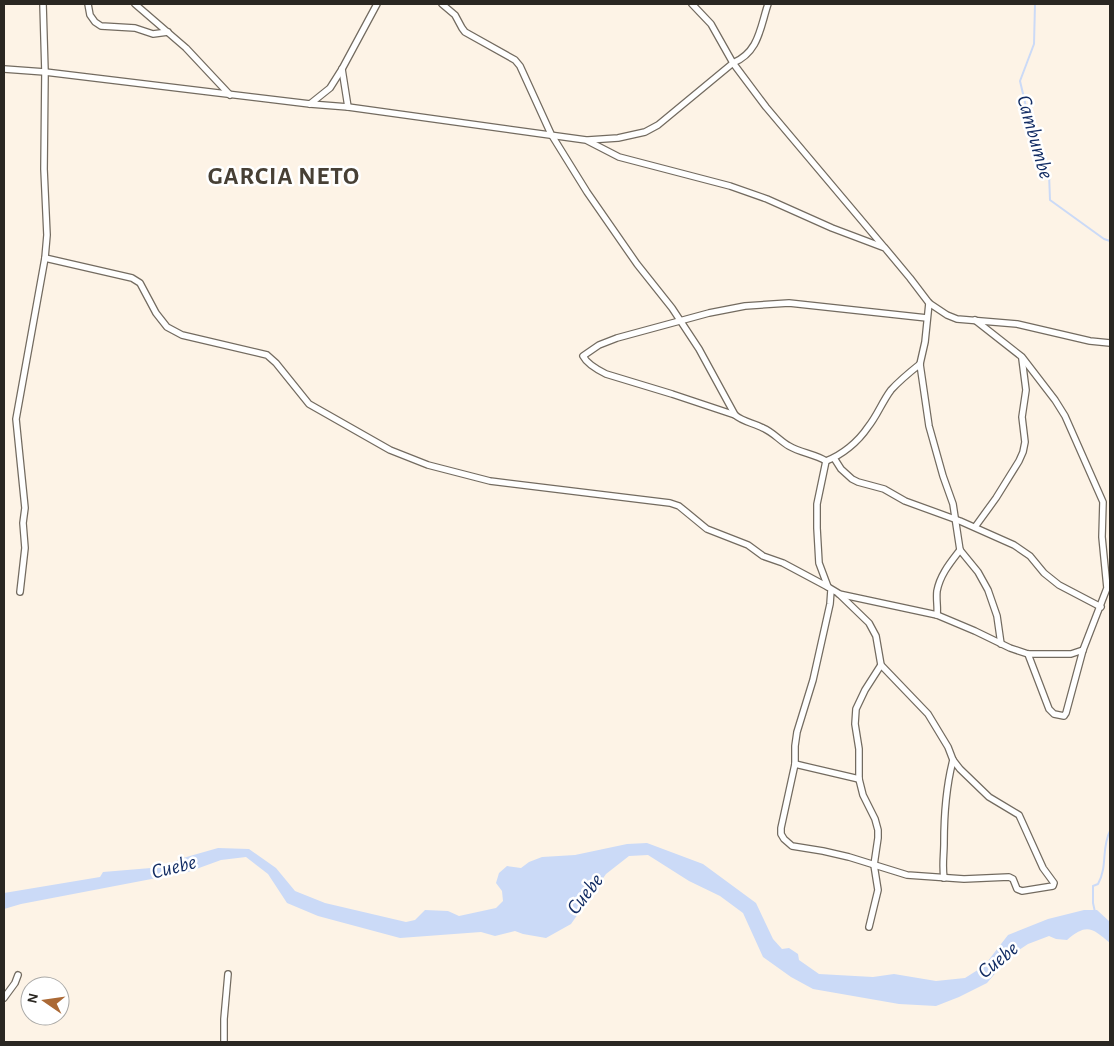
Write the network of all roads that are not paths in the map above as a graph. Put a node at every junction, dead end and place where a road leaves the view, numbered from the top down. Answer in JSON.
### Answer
{"nodes":[{"id":1,"x":43,"y":4,"type":"edge"},
{"id":2,"x":88,"y":4,"type":"edge"},
{"id":3,"x":136,"y":4,"type":"edge"},
{"id":4,"x":377,"y":4,"type":"edge"},
{"id":5,"x":442,"y":4,"type":"edge"},
{"id":6,"x":692,"y":4,"type":"edge"},
{"id":7,"x":768,"y":4,"type":"edge"},
{"id":8,"x":168,"y":32,"type":"junction"},
{"id":9,"x":733,"y":64,"type":"junction"},
{"id":10,"x":4,"y":69,"type":"edge"},
{"id":11,"x":342,"y":70,"type":"junction"},
{"id":12,"x":45,"y":72,"type":"junction"},
{"id":13,"x":230,"y":95,"type":"junction"},
{"id":14,"x":310,"y":104,"type":"junction"},
{"id":15,"x":348,"y":107,"type":"junction"},
{"id":16,"x":551,"y":134,"type":"junction"},
{"id":17,"x":586,"y":140,"type":"junction"},
{"id":18,"x":885,"y":248,"type":"junction"},
{"id":19,"x":45,"y":258,"type":"junction"},
{"id":20,"x":929,"y":303,"type":"junction"},
{"id":21,"x":927,"y":318,"type":"junction"},
{"id":22,"x":975,"y":320,"type":"junction"},
{"id":23,"x":681,"y":321,"type":"junction"},
{"id":24,"x":1110,"y":343,"type":"edge"},
{"id":25,"x":1022,"y":357,"type":"junction"},
{"id":26,"x":920,"y":364,"type":"junction"},
{"id":27,"x":734,"y":415,"type":"junction"},
{"id":28,"x":834,"y":458,"type":"junction"},
{"id":29,"x":826,"y":461,"type":"junction"},
{"id":30,"x":955,"y":519,"type":"junction"},
{"id":31,"x":975,"y":527,"type":"junction"},
{"id":32,"x":960,"y":550,"type":"junction"},
{"id":33,"x":829,"y":589,"type":"junction"},
{"id":34,"x":20,"y":592,"type":"dead end"},
{"id":35,"x":838,"y":594,"type":"junction"},
{"id":36,"x":1101,"y":607,"type":"junction"},
{"id":37,"x":937,"y":616,"type":"junction"},
{"id":38,"x":1001,"y":644,"type":"junction"},
{"id":39,"x":1083,"y":650,"type":"junction"},
{"id":40,"x":1028,"y":654,"type":"junction"},
{"id":41,"x":1071,"y":654,"type":"junction"},
{"id":42,"x":1080,"y":664,"type":"junction"},
{"id":43,"x":881,"y":665,"type":"junction"},
{"id":44,"x":953,"y":760,"type":"junction"},
{"id":45,"x":795,"y":764,"type":"junction"},
{"id":46,"x":859,"y":779,"type":"junction"},
{"id":47,"x":874,"y":865,"type":"junction"},
{"id":48,"x":944,"y":878,"type":"junction"},
{"id":49,"x":870,"y":927,"type":"dead end"},
{"id":50,"x":228,"y":974,"type":"dead end"},
{"id":51,"x":18,"y":975,"type":"dead end"},
{"id":52,"x":4,"y":998,"type":"edge"},
{"id":53,"x":224,"y":1042,"type":"edge"}],
"edges":[{"from":1,"to":12,"type":"street"},
{"from":2,"to":8,"type":"street"},
{"from":3,"to":8,"type":"street"},
{"from":4,"to":11,"type":"street"},
{"from":5,"to":16,"type":"street"},
{"from":6,"to":9,"type":"street"},
{"from":7,"to":9,"type":"street"},
{"from":8,"to":13,"type":"street"},
{"from":9,"to":17,"type":"street"},
{"from":9,"to":18,"type":"street"},
{"from":10,"to":12,"type":"street"},
{"from":11,"to":14,"type":"street"},
{"from":11,"to":15,"type":"street"},
{"from":12,"to":13,"type":"street"},
{"from":12,"to":19,"type":"street"},
{"from":13,"to":14,"type":"street"},
{"from":14,"to":15,"type":"street"},
{"from":15,"to":16,"type":"street"},
{"from":16,"to":17,"type":"street"},
{"from":16,"to":23,"type":"street"},
{"from":17,"to":18,"type":"street"},
{"from":18,"to":20,"type":"street"},
{"from":19,"to":33,"type":"street"},
{"from":19,"to":34,"type":"street"},
{"from":20,"to":21,"type":"street"},
{"from":20,"to":22,"type":"street"},
{"from":21,"to":23,"type":"street"},
{"from":21,"to":26,"type":"street"},
{"from":22,"to":24,"type":"street"},
{"from":22,"to":25,"type":"street"},
{"from":23,"to":27,"type":"street"},
{"from":23,"to":27,"type":"street"},
{"from":25,"to":31,"type":"street"},
{"from":25,"to":36,"type":"street"},
{"from":26,"to":28,"type":"street"},
{"from":26,"to":30,"type":"street"},
{"from":27,"to":29,"type":"street"},
{"from":28,"to":29,"type":"street"},
{"from":28,"to":30,"type":"street"},
{"from":29,"to":33,"type":"street"},
{"from":30,"to":31,"type":"street"},
{"from":30,"to":32,"type":"street"},
{"from":31,"to":36,"type":"street"},
{"from":32,"to":37,"type":"street"},
{"from":32,"to":38,"type":"street"},
{"from":33,"to":35,"type":"street"},
{"from":33,"to":45,"type":"street"},
{"from":35,"to":37,"type":"street"},
{"from":35,"to":43,"type":"street"},
{"from":36,"to":39,"type":"street"},
{"from":37,"to":38,"type":"street"},
{"from":38,"to":40,"type":"street"},
{"from":39,"to":41,"type":"street"},
{"from":39,"to":42,"type":"street"},
{"from":40,"to":41,"type":"street"},
{"from":40,"to":42,"type":"street"},
{"from":41,"to":42,"type":"street"},
{"from":43,"to":44,"type":"street"},
{"from":43,"to":46,"type":"street"},
{"from":44,"to":48,"type":"street"},
{"from":44,"to":48,"type":"street"},
{"from":45,"to":46,"type":"street"},
{"from":45,"to":47,"type":"street"},
{"from":46,"to":47,"type":"street"},
{"from":47,"to":48,"type":"street"},
{"from":47,"to":49,"type":"street"},
{"from":50,"to":53,"type":"street"},
{"from":51,"to":52,"type":"street"}]}
